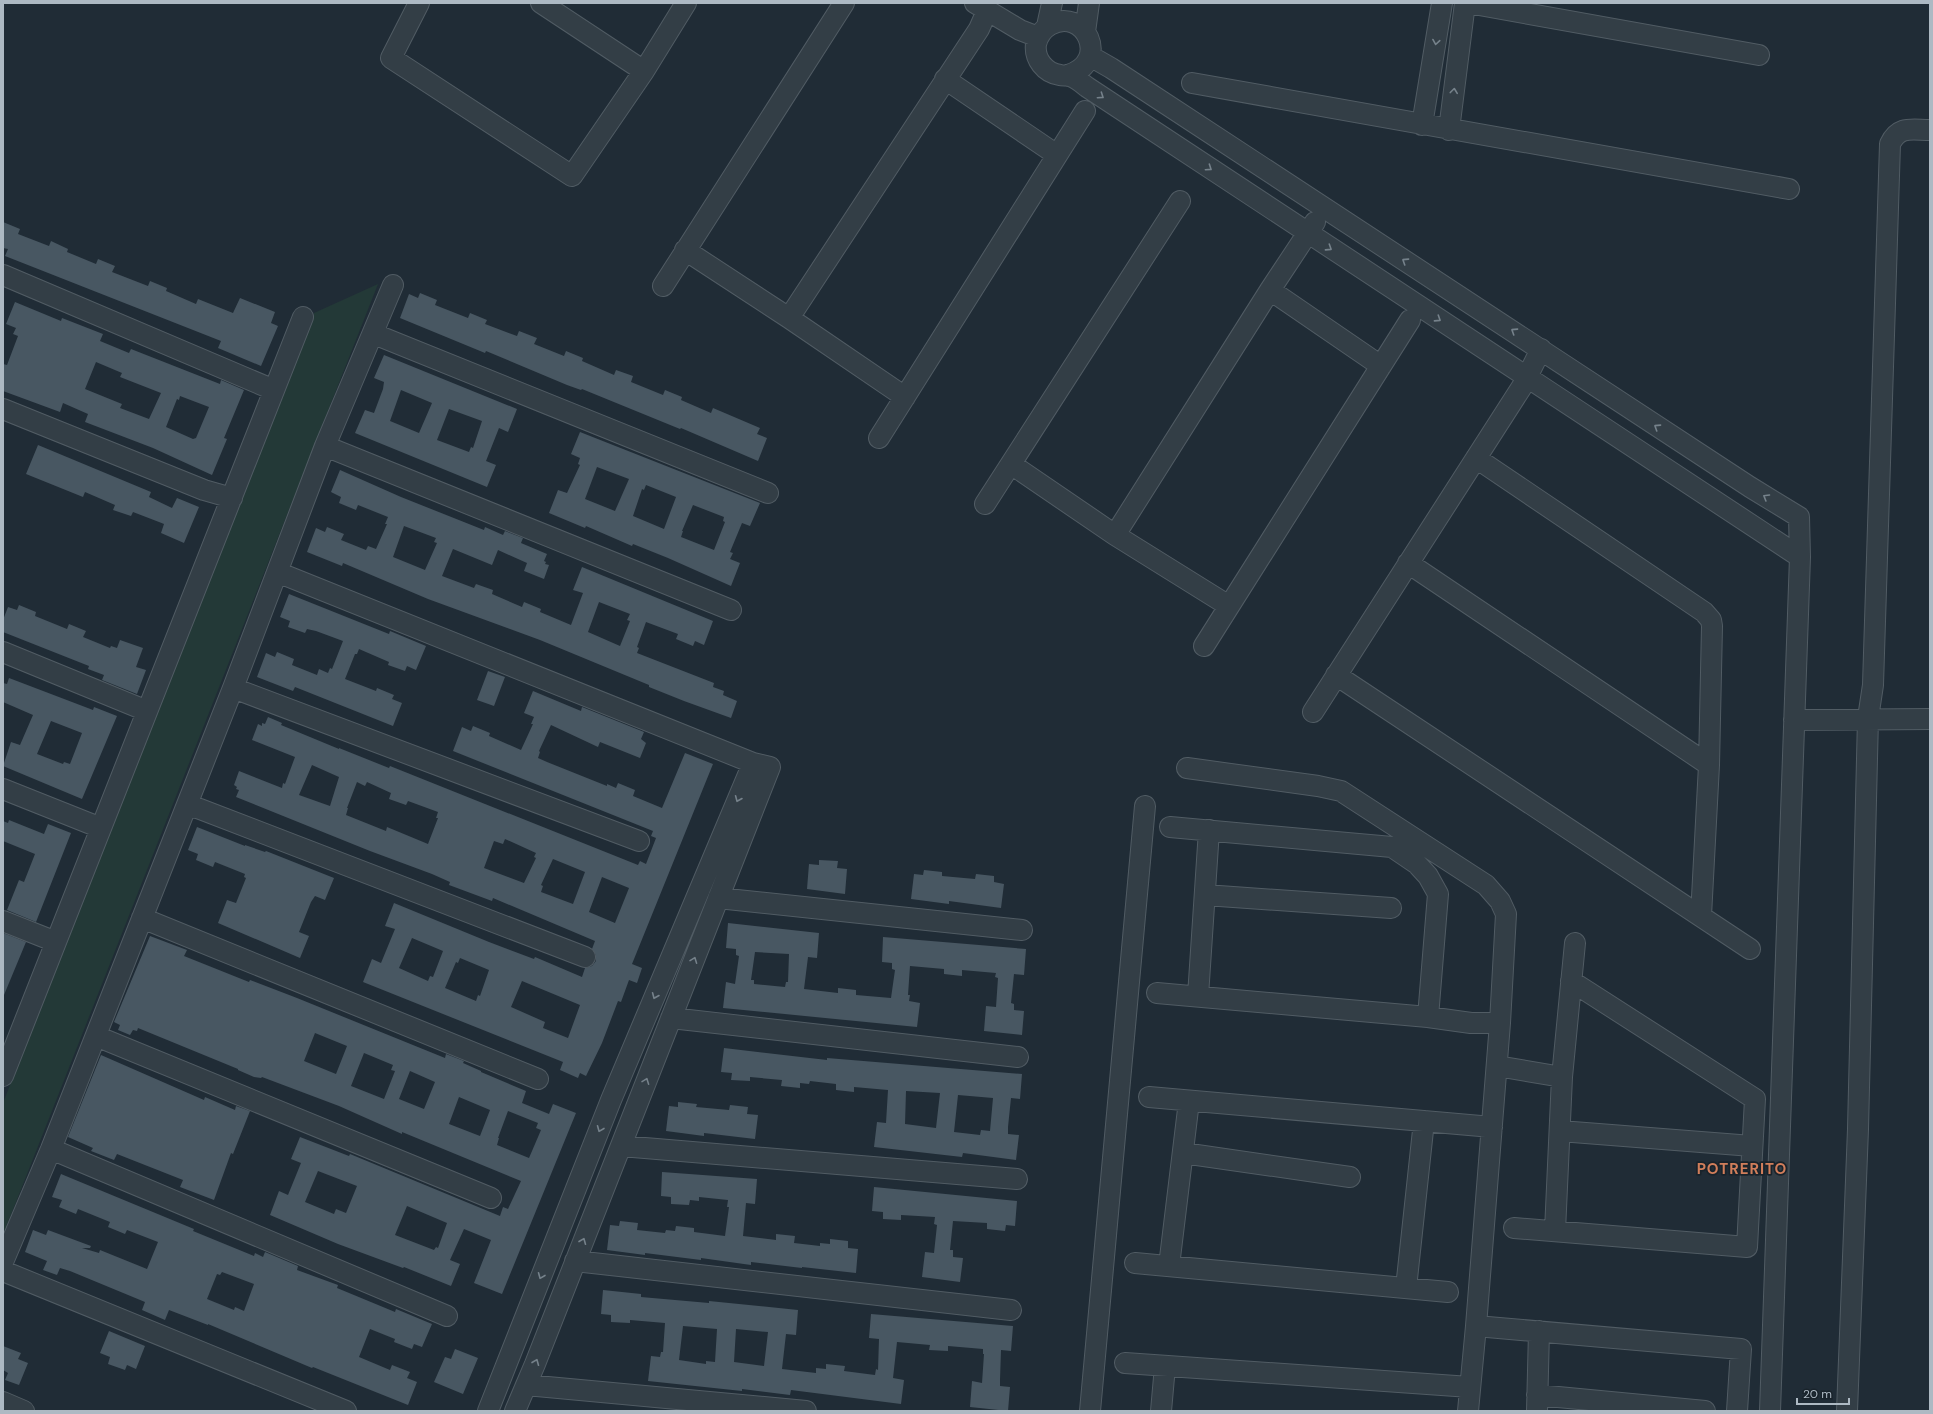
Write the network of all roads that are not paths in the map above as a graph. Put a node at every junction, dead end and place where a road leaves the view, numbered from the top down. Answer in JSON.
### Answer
{"nodes":[{"id":1,"x":419,"y":3,"type":"edge"},
{"id":2,"x":541,"y":3,"type":"edge"},
{"id":3,"x":686,"y":3,"type":"edge"},
{"id":4,"x":844,"y":3,"type":"edge"},
{"id":5,"x":1052,"y":3,"type":"edge"},
{"id":6,"x":1089,"y":3,"type":"edge"},
{"id":7,"x":1442,"y":3,"type":"edge"},
{"id":8,"x":1465,"y":3,"type":"edge"},
{"id":9,"x":1468,"y":3,"type":"edge"},
{"id":10,"x":981,"y":7,"type":"edge"},
{"id":11,"x":1020,"y":30,"type":"junction"},
{"id":12,"x":1043,"y":32,"type":"junction"},
{"id":13,"x":1085,"y":32,"type":"junction"},
{"id":14,"x":1760,"y":55,"type":"dead end"},
{"id":15,"x":1090,"y":56,"type":"junction"},
{"id":16,"x":1042,"y":65,"type":"junction"},
{"id":17,"x":644,"y":71,"type":"junction"},
{"id":18,"x":1068,"y":75,"type":"junction"},
{"id":19,"x":946,"y":79,"type":"junction"},
{"id":20,"x":1192,"y":83,"type":"dead end"},
{"id":21,"x":1084,"y":111,"type":"dead end"},
{"id":22,"x":1422,"y":125,"type":"junction"},
{"id":23,"x":1449,"y":130,"type":"junction"},
{"id":24,"x":1930,"y":130,"type":"edge"},
{"id":25,"x":1057,"y":154,"type":"junction"},
{"id":26,"x":1789,"y":189,"type":"dead end"},
{"id":27,"x":1180,"y":201,"type":"dead end"},
{"id":28,"x":1323,"y":208,"type":"junction"},
{"id":29,"x":1309,"y":234,"type":"junction"},
{"id":30,"x":685,"y":250,"type":"junction"},
{"id":31,"x":3,"y":275,"type":"edge"},
{"id":32,"x":393,"y":284,"type":"dead end"},
{"id":33,"x":663,"y":286,"type":"dead end"},
{"id":34,"x":1270,"y":290,"type":"junction"},
{"id":35,"x":303,"y":317,"type":"dead end"},
{"id":36,"x":789,"y":318,"type":"junction"},
{"id":37,"x":1410,"y":320,"type":"dead end"},
{"id":38,"x":374,"y":334,"type":"junction"},
{"id":39,"x":1541,"y":349,"type":"junction"},
{"id":40,"x":1381,"y":366,"type":"junction"},
{"id":41,"x":1526,"y":377,"type":"junction"},
{"id":42,"x":274,"y":390,"type":"junction"},
{"id":43,"x":905,"y":397,"type":"junction"},
{"id":44,"x":3,"y":409,"type":"edge"},
{"id":45,"x":879,"y":438,"type":"dead end"},
{"id":46,"x":325,"y":446,"type":"junction"},
{"id":47,"x":1476,"y":458,"type":"junction"},
{"id":48,"x":1012,"y":464,"type":"junction"},
{"id":49,"x":768,"y":494,"type":"dead end"},
{"id":50,"x":232,"y":498,"type":"junction"},
{"id":51,"x":985,"y":504,"type":"dead end"},
{"id":52,"x":1115,"y":535,"type":"junction"},
{"id":53,"x":1800,"y":557,"type":"junction"},
{"id":54,"x":1408,"y":563,"type":"junction"},
{"id":55,"x":277,"y":572,"type":"junction"},
{"id":56,"x":1230,"y":606,"type":"junction"},
{"id":57,"x":731,"y":610,"type":"dead end"},
{"id":58,"x":1204,"y":646,"type":"dead end"},
{"id":59,"x":3,"y":652,"type":"edge"},
{"id":60,"x":1336,"y":675,"type":"junction"},
{"id":61,"x":233,"y":688,"type":"junction"},
{"id":62,"x":147,"y":711,"type":"junction"},
{"id":63,"x":1313,"y":712,"type":"dead end"},
{"id":64,"x":1868,"y":718,"type":"junction"},
{"id":65,"x":1930,"y":719,"type":"edge"},
{"id":66,"x":1794,"y":720,"type":"junction"},
{"id":67,"x":753,"y":763,"type":"junction"},
{"id":68,"x":1709,"y":765,"type":"junction"},
{"id":69,"x":1187,"y":768,"type":"dead end"},
{"id":70,"x":3,"y":789,"type":"edge"},
{"id":71,"x":187,"y":805,"type":"junction"},
{"id":72,"x":1145,"y":806,"type":"dead end"},
{"id":73,"x":101,"y":828,"type":"junction"},
{"id":74,"x":1170,"y":828,"type":"dead end"},
{"id":75,"x":1209,"y":830,"type":"junction"},
{"id":76,"x":639,"y":841,"type":"dead end"},
{"id":77,"x":1205,"y":895,"type":"junction"},
{"id":78,"x":718,"y":898,"type":"junction"},
{"id":79,"x":1391,"y":908,"type":"dead end"},
{"id":80,"x":1701,"y":916,"type":"junction"},
{"id":81,"x":142,"y":918,"type":"junction"},
{"id":82,"x":3,"y":921,"type":"edge"},
{"id":83,"x":1022,"y":930,"type":"dead end"},
{"id":84,"x":56,"y":942,"type":"junction"},
{"id":85,"x":1575,"y":944,"type":"dead end"},
{"id":86,"x":1750,"y":949,"type":"dead end"},
{"id":87,"x":585,"y":957,"type":"dead end"},
{"id":88,"x":1571,"y":981,"type":"junction"},
{"id":89,"x":1157,"y":993,"type":"dead end"},
{"id":90,"x":1198,"y":996,"type":"junction"},
{"id":91,"x":1428,"y":1017,"type":"junction"},
{"id":92,"x":671,"y":1018,"type":"junction"},
{"id":93,"x":1500,"y":1023,"type":"junction"},
{"id":94,"x":96,"y":1036,"type":"junction"},
{"id":95,"x":1018,"y":1057,"type":"dead end"},
{"id":96,"x":5,"y":1064,"type":"edge"},
{"id":97,"x":1496,"y":1066,"type":"junction"},
{"id":98,"x":1562,"y":1077,"type":"junction"},
{"id":99,"x":538,"y":1079,"type":"dead end"},
{"id":100,"x":1148,"y":1098,"type":"dead end"},
{"id":101,"x":611,"y":1100,"type":"junction"},
{"id":102,"x":1189,"y":1101,"type":"junction"},
{"id":103,"x":635,"y":1110,"type":"junction"},
{"id":104,"x":1424,"y":1121,"type":"junction"},
{"id":105,"x":1492,"y":1127,"type":"junction"},
{"id":106,"x":1560,"y":1130,"type":"junction"},
{"id":107,"x":621,"y":1146,"type":"junction"},
{"id":108,"x":1752,"y":1146,"type":"junction"},
{"id":109,"x":51,"y":1149,"type":"junction"},
{"id":110,"x":1183,"y":1153,"type":"junction"},
{"id":111,"x":1350,"y":1178,"type":"dead end"},
{"id":112,"x":1017,"y":1179,"type":"dead end"},
{"id":113,"x":491,"y":1198,"type":"dead end"},
{"id":114,"x":1514,"y":1228,"type":"dead end"},
{"id":115,"x":1555,"y":1231,"type":"junction"},
{"id":116,"x":575,"y":1261,"type":"junction"},
{"id":117,"x":3,"y":1262,"type":"edge"},
{"id":118,"x":1135,"y":1263,"type":"dead end"},
{"id":119,"x":1169,"y":1266,"type":"junction"},
{"id":120,"x":3,"y":1270,"type":"edge"},
{"id":121,"x":1406,"y":1288,"type":"junction"},
{"id":122,"x":1448,"y":1292,"type":"dead end"},
{"id":123,"x":1011,"y":1310,"type":"dead end"},
{"id":124,"x":447,"y":1316,"type":"dead end"},
{"id":125,"x":1476,"y":1326,"type":"junction"},
{"id":126,"x":1539,"y":1331,"type":"junction"},
{"id":127,"x":1125,"y":1363,"type":"dead end"},
{"id":128,"x":1165,"y":1366,"type":"junction"},
{"id":129,"x":526,"y":1385,"type":"junction"},
{"id":130,"x":1470,"y":1387,"type":"junction"},
{"id":131,"x":3,"y":1402,"type":"edge"},
{"id":132,"x":1537,"y":1403,"type":"edge"},
{"id":133,"x":24,"y":1411,"type":"edge"},
{"id":134,"x":346,"y":1411,"type":"edge"},
{"id":135,"x":488,"y":1411,"type":"edge"},
{"id":136,"x":515,"y":1411,"type":"edge"},
{"id":137,"x":806,"y":1411,"type":"edge"},
{"id":138,"x":1090,"y":1411,"type":"edge"},
{"id":139,"x":1161,"y":1411,"type":"edge"},
{"id":140,"x":1468,"y":1411,"type":"edge"},
{"id":141,"x":1705,"y":1411,"type":"edge"},
{"id":142,"x":1737,"y":1411,"type":"edge"},
{"id":143,"x":1770,"y":1411,"type":"edge"},
{"id":144,"x":1847,"y":1411,"type":"edge"}],
"edges":[{"from":1,"to":17,"type":"street"},
{"from":2,"to":17,"type":"street"},
{"from":3,"to":17,"type":"street"},
{"from":4,"to":30,"type":"street"},
{"from":5,"to":12,"type":"street"},
{"from":6,"to":13,"type":"street"},
{"from":7,"to":22,"type":"street","one_way":true},
{"from":23,"to":8,"type":"street","one_way":true},
{"from":9,"to":14,"type":"street"},
{"from":10,"to":11,"type":"street"},
{"from":10,"to":19,"type":"street"},
{"from":11,"to":12,"type":"street"},
{"from":11,"to":16,"type":"street"},
{"from":12,"to":13,"type":"street"},
{"from":12,"to":16,"type":"street"},
{"from":13,"to":15,"type":"street"},
{"from":15,"to":18,"type":"street"},
{"from":15,"to":28,"type":"street"},
{"from":16,"to":18,"type":"street"},
{"from":18,"to":29,"type":"street","one_way":true},
{"from":19,"to":25,"type":"street"},
{"from":19,"to":36,"type":"street"},
{"from":20,"to":22,"type":"street"},
{"from":21,"to":25,"type":"street"},
{"from":22,"to":23,"type":"street"},
{"from":23,"to":26,"type":"street"},
{"from":24,"to":64,"type":"street"},
{"from":25,"to":43,"type":"street"},
{"from":27,"to":48,"type":"street"},
{"from":28,"to":29,"type":"street"},
{"from":39,"to":28,"type":"street","one_way":true},
{"from":29,"to":34,"type":"street"},
{"from":29,"to":41,"type":"street","one_way":true},
{"from":30,"to":33,"type":"street"},
{"from":30,"to":36,"type":"street"},
{"from":31,"to":42,"type":"street"},
{"from":32,"to":38,"type":"street"},
{"from":34,"to":40,"type":"street"},
{"from":34,"to":52,"type":"street"},
{"from":35,"to":42,"type":"street"},
{"from":36,"to":43,"type":"street"},
{"from":37,"to":40,"type":"street"},
{"from":38,"to":46,"type":"street"},
{"from":38,"to":49,"type":"street"},
{"from":39,"to":41,"type":"street"},
{"from":53,"to":39,"type":"street","one_way":true},
{"from":40,"to":56,"type":"street"},
{"from":41,"to":47,"type":"street"},
{"from":41,"to":53,"type":"street"},
{"from":42,"to":50,"type":"street"},
{"from":43,"to":45,"type":"street"},
{"from":44,"to":50,"type":"street"},
{"from":46,"to":55,"type":"street"},
{"from":46,"to":57,"type":"street"},
{"from":47,"to":54,"type":"street"},
{"from":47,"to":68,"type":"street"},
{"from":48,"to":51,"type":"street"},
{"from":48,"to":52,"type":"street"},
{"from":50,"to":62,"type":"street"},
{"from":52,"to":56,"type":"street"},
{"from":53,"to":66,"type":"street"},
{"from":54,"to":60,"type":"street"},
{"from":54,"to":68,"type":"street"},
{"from":55,"to":61,"type":"street"},
{"from":55,"to":67,"type":"street"},
{"from":56,"to":58,"type":"street"},
{"from":59,"to":62,"type":"street"},
{"from":60,"to":63,"type":"street"},
{"from":60,"to":80,"type":"street"},
{"from":61,"to":71,"type":"street"},
{"from":61,"to":76,"type":"street"},
{"from":62,"to":73,"type":"street"},
{"from":64,"to":65,"type":"street"},
{"from":64,"to":66,"type":"street"},
{"from":64,"to":144,"type":"street"},
{"from":66,"to":143,"type":"street"},
{"from":67,"to":78,"type":"street"},
{"from":67,"to":101,"type":"street","one_way":true},
{"from":68,"to":80,"type":"street"},
{"from":69,"to":93,"type":"street"},
{"from":70,"to":73,"type":"street"},
{"from":71,"to":81,"type":"street"},
{"from":71,"to":87,"type":"street"},
{"from":72,"to":138,"type":"street"},
{"from":73,"to":84,"type":"street"},
{"from":74,"to":75,"type":"street"},
{"from":75,"to":77,"type":"street"},
{"from":75,"to":91,"type":"street"},
{"from":77,"to":79,"type":"street"},
{"from":77,"to":90,"type":"street"},
{"from":78,"to":83,"type":"street"},
{"from":92,"to":78,"type":"street","one_way":true},
{"from":80,"to":86,"type":"street"},
{"from":81,"to":94,"type":"street"},
{"from":81,"to":99,"type":"street"},
{"from":82,"to":84,"type":"street"},
{"from":84,"to":96,"type":"street"},
{"from":85,"to":88,"type":"street"},
{"from":88,"to":98,"type":"street"},
{"from":88,"to":108,"type":"street"},
{"from":89,"to":90,"type":"street"},
{"from":90,"to":91,"type":"street"},
{"from":91,"to":93,"type":"street"},
{"from":92,"to":95,"type":"street"},
{"from":103,"to":92,"type":"street","one_way":true},
{"from":93,"to":97,"type":"street"},
{"from":94,"to":109,"type":"street"},
{"from":94,"to":113,"type":"street"},
{"from":97,"to":98,"type":"street"},
{"from":97,"to":105,"type":"street"},
{"from":98,"to":106,"type":"street"},
{"from":100,"to":102,"type":"street"},
{"from":101,"to":103,"type":"street"},
{"from":101,"to":135,"type":"street","one_way":true},
{"from":102,"to":104,"type":"street"},
{"from":102,"to":110,"type":"street"},
{"from":103,"to":107,"type":"street"},
{"from":104,"to":105,"type":"street"},
{"from":104,"to":121,"type":"street"},
{"from":105,"to":125,"type":"street"},
{"from":106,"to":108,"type":"street"},
{"from":106,"to":115,"type":"street"},
{"from":107,"to":112,"type":"street"},
{"from":116,"to":107,"type":"street","one_way":true},
{"from":108,"to":115,"type":"street"},
{"from":109,"to":117,"type":"street"},
{"from":109,"to":124,"type":"street"},
{"from":110,"to":111,"type":"street"},
{"from":110,"to":119,"type":"street"},
{"from":114,"to":115,"type":"street"},
{"from":116,"to":123,"type":"street"},
{"from":129,"to":116,"type":"street","one_way":true},
{"from":118,"to":119,"type":"street"},
{"from":119,"to":121,"type":"street"},
{"from":120,"to":134,"type":"street"},
{"from":121,"to":122,"type":"street"},
{"from":125,"to":126,"type":"street"},
{"from":125,"to":130,"type":"street"},
{"from":126,"to":132,"type":"street"},
{"from":126,"to":142,"type":"street"},
{"from":127,"to":128,"type":"street"},
{"from":128,"to":130,"type":"street"},
{"from":128,"to":139,"type":"street"},
{"from":129,"to":136,"type":"street"},
{"from":129,"to":137,"type":"street"},
{"from":130,"to":140,"type":"street"},
{"from":131,"to":133,"type":"street"},
{"from":132,"to":141,"type":"street"}]}
